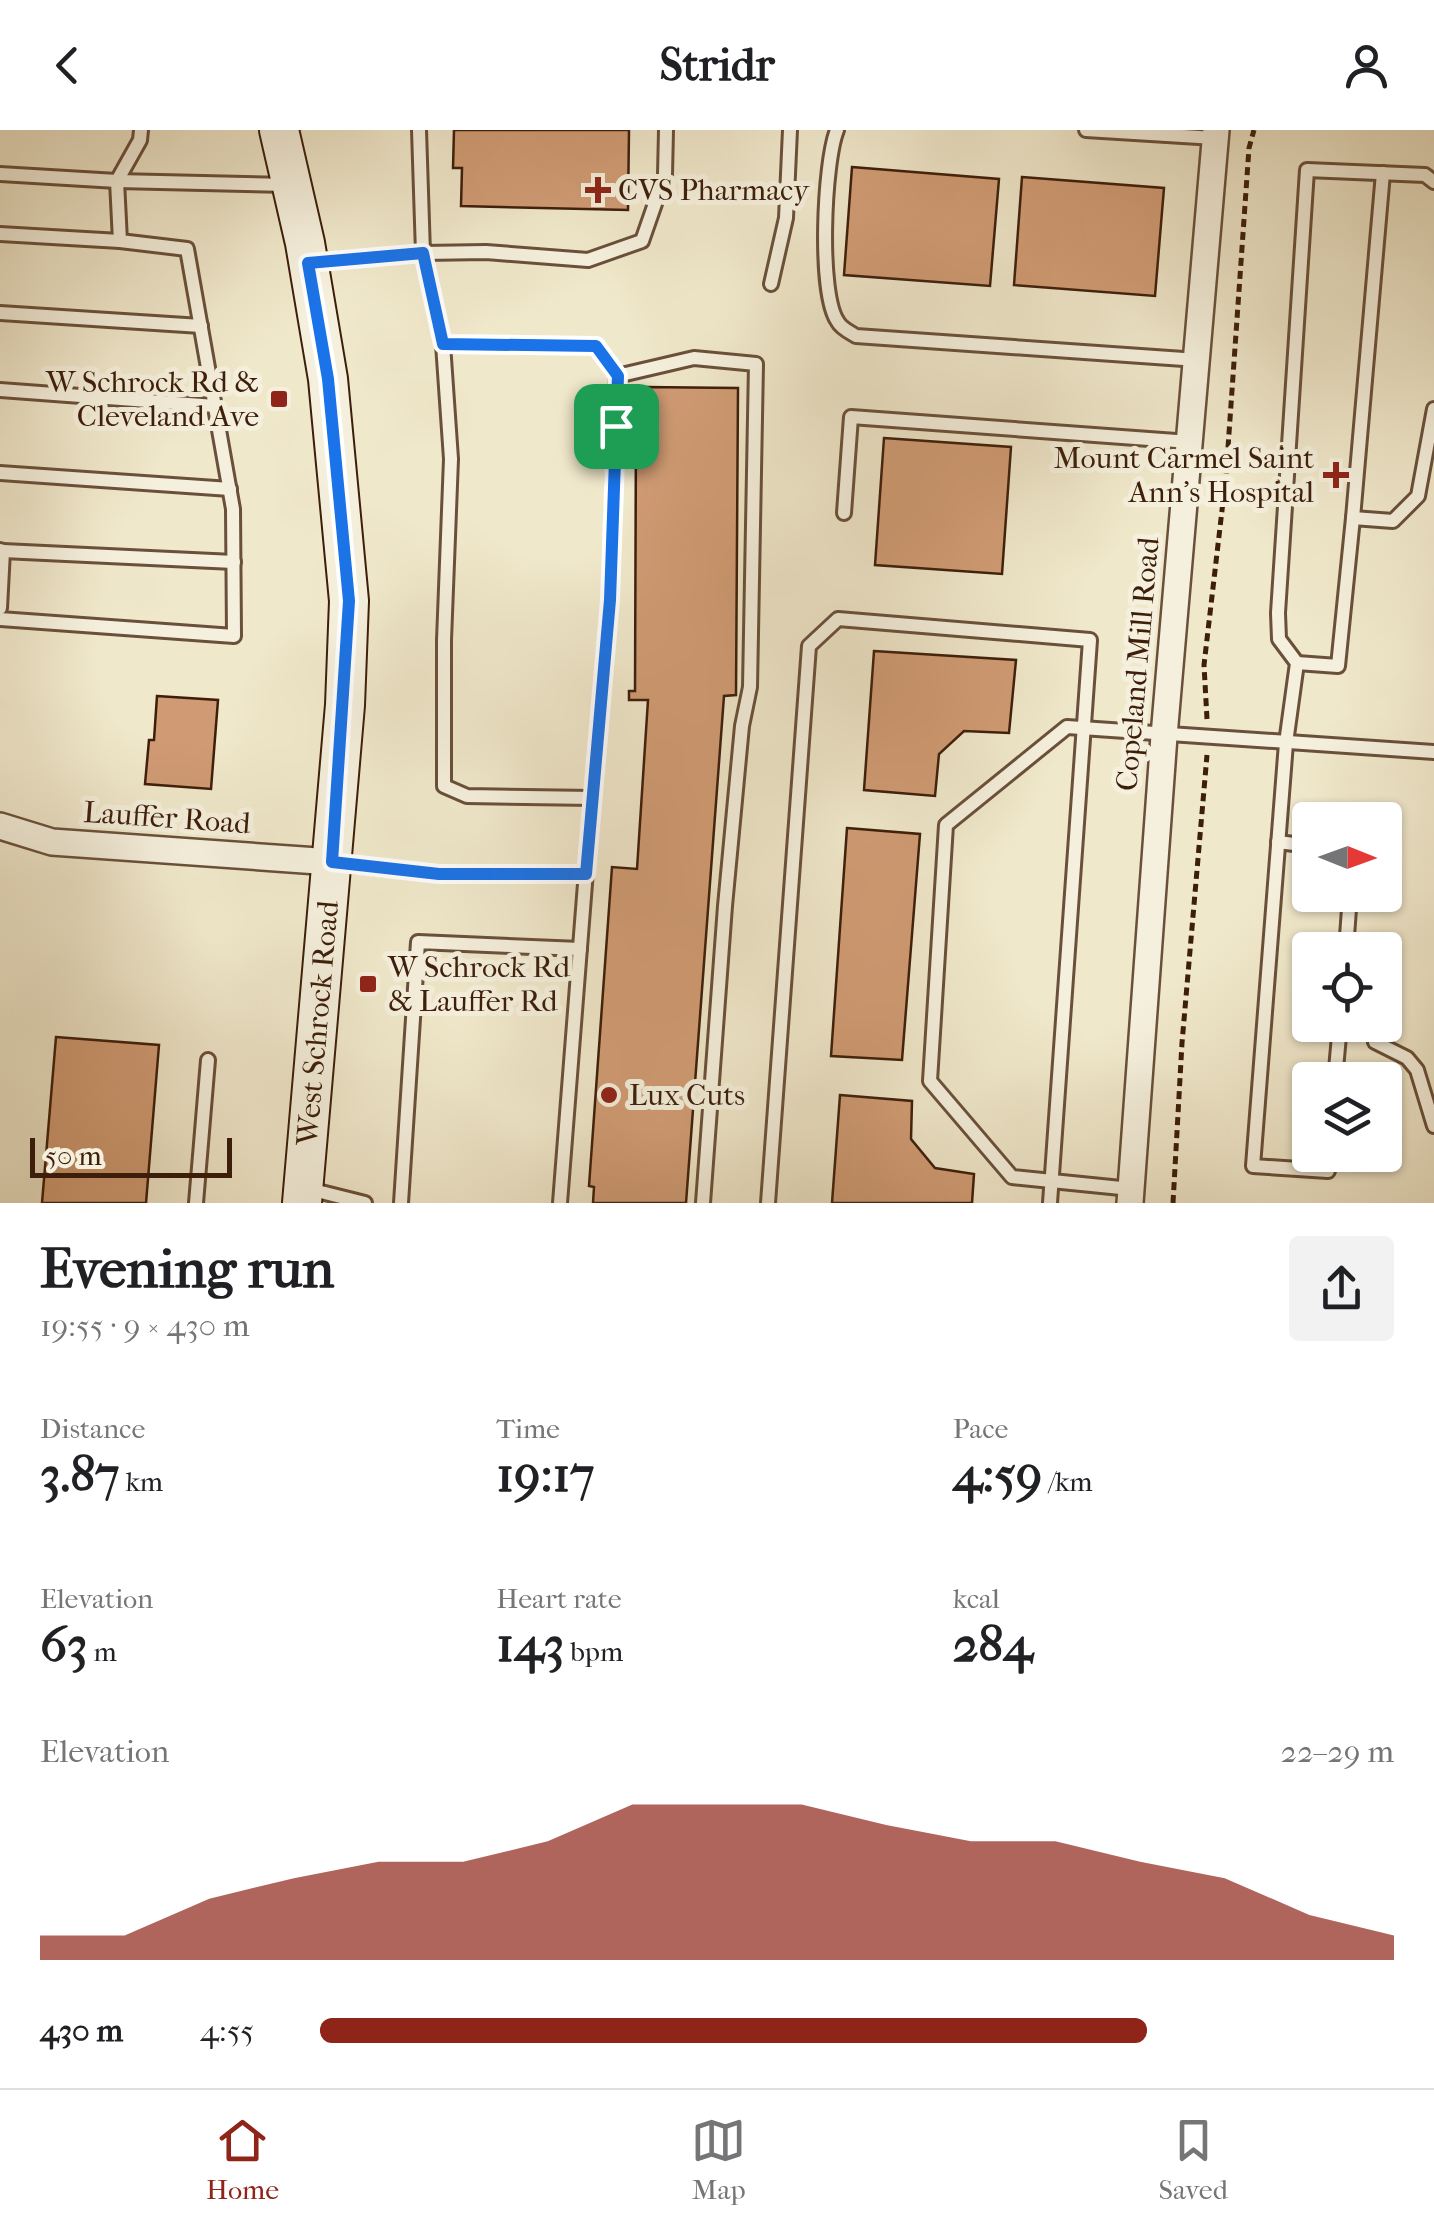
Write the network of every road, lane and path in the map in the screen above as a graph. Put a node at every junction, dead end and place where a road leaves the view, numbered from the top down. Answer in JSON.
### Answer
{"nodes":[{"id":1,"x":141,"y":130,"type":"edge"},
{"id":2,"x":279,"y":130,"type":"edge"},
{"id":3,"x":419,"y":130,"type":"edge"},
{"id":4,"x":666,"y":130,"type":"edge"},
{"id":5,"x":790,"y":130,"type":"edge"},
{"id":6,"x":837,"y":130,"type":"edge"},
{"id":7,"x":1086,"y":130,"type":"edge"},
{"id":8,"x":1254,"y":130,"type":"edge"},
{"id":9,"x":1216,"y":134,"type":"edge"},
{"id":10,"x":1382,"y":173,"type":"junction"},
{"id":11,"x":0,"y":174,"type":"edge"},
{"id":12,"x":117,"y":181,"type":"junction"},
{"id":13,"x":1434,"y":182,"type":"edge"},
{"id":14,"x":292,"y":185,"type":"junction"},
{"id":15,"x":0,"y":234,"type":"edge"},
{"id":16,"x":120,"y":241,"type":"junction"},
{"id":17,"x":423,"y":253,"type":"junction"},
{"id":18,"x":308,"y":263,"type":"junction"},
{"id":19,"x":771,"y":284,"type":"dead end"},
{"id":20,"x":0,"y":314,"type":"edge"},
{"id":21,"x":201,"y":326,"type":"junction"},
{"id":22,"x":443,"y":344,"type":"junction"},
{"id":23,"x":1198,"y":360,"type":"junction"},
{"id":24,"x":618,"y":376,"type":"junction"},
{"id":25,"x":0,"y":390,"type":"edge"},
{"id":26,"x":215,"y":406,"type":"junction"},
{"id":27,"x":1434,"y":409,"type":"edge"},
{"id":28,"x":1190,"y":442,"type":"junction"},
{"id":29,"x":0,"y":473,"type":"edge"},
{"id":30,"x":230,"y":489,"type":"junction"},
{"id":31,"x":844,"y":513,"type":"dead end"},
{"id":32,"x":1353,"y":518,"type":"junction"},
{"id":33,"x":1,"y":550,"type":"edge"},
{"id":34,"x":234,"y":562,"type":"junction"},
{"id":35,"x":0,"y":608,"type":"edge"},
{"id":36,"x":0,"y":620,"type":"edge"},
{"id":37,"x":1297,"y":663,"type":"junction"},
{"id":38,"x":1083,"y":729,"type":"junction"},
{"id":39,"x":1164,"y":736,"type":"junction"},
{"id":40,"x":1208,"y":739,"type":"junction"},
{"id":41,"x":1286,"y":743,"type":"junction"},
{"id":42,"x":1434,"y":757,"type":"edge"},
{"id":43,"x":592,"y":798,"type":"junction"},
{"id":44,"x":0,"y":826,"type":"edge"},
{"id":45,"x":1278,"y":842,"type":"junction"},
{"id":46,"x":1292,"y":844,"type":"edge"},
{"id":47,"x":332,"y":862,"type":"junction"},
{"id":48,"x":586,"y":871,"type":"junction"},
{"id":49,"x":580,"y":949,"type":"junction"},
{"id":50,"x":1374,"y":1042,"type":"dead end"},
{"id":51,"x":208,"y":1060,"type":"dead end"},
{"id":52,"x":1434,"y":1126,"type":"edge"},
{"id":53,"x":1292,"y":1169,"type":"edge"},
{"id":54,"x":1052,"y":1181,"type":"junction"},
{"id":55,"x":303,"y":1195,"type":"edge"},
{"id":56,"x":1130,"y":1196,"type":"edge"},
{"id":57,"x":196,"y":1203,"type":"edge"},
{"id":58,"x":365,"y":1203,"type":"edge"},
{"id":59,"x":401,"y":1203,"type":"edge"},
{"id":60,"x":560,"y":1203,"type":"edge"},
{"id":61,"x":703,"y":1203,"type":"edge"},
{"id":62,"x":768,"y":1203,"type":"edge"},
{"id":63,"x":1050,"y":1203,"type":"edge"},
{"id":64,"x":1173,"y":1203,"type":"edge"}],
"edges":[{"from":1,"to":12,"type":"lane"},
{"from":2,"to":14,"type":"main road","name":"West Schrock Road"},
{"from":3,"to":17,"type":"lane"},
{"from":4,"to":17,"type":"lane"},
{"from":5,"to":19,"type":"lane"},
{"from":6,"to":23,"type":"lane"},
{"from":7,"to":9,"type":"lane"},
{"from":8,"to":40,"type":"path"},
{"from":9,"to":23,"type":"street","name":"Copeland Mill Road"},
{"from":10,"to":13,"type":"lane"},
{"from":10,"to":32,"type":"lane"},
{"from":10,"to":37,"type":"lane"},
{"from":11,"to":12,"type":"lane"},
{"from":12,"to":14,"type":"lane"},
{"from":12,"to":16,"type":"lane"},
{"from":14,"to":18,"type":"main road","name":"West Schrock Road"},
{"from":15,"to":16,"type":"lane"},
{"from":16,"to":21,"type":"lane"},
{"from":17,"to":18,"type":"lane"},
{"from":17,"to":22,"type":"lane"},
{"from":18,"to":47,"type":"main road","name":"West Schrock Road"},
{"from":20,"to":21,"type":"lane"},
{"from":21,"to":26,"type":"lane"},
{"from":22,"to":24,"type":"lane"},
{"from":22,"to":43,"type":"lane"},
{"from":23,"to":28,"type":"street","name":"Copeland Mill Road"},
{"from":24,"to":43,"type":"lane"},
{"from":24,"to":61,"type":"lane"},
{"from":25,"to":26,"type":"lane"},
{"from":26,"to":30,"type":"lane"},
{"from":27,"to":32,"type":"lane"},
{"from":28,"to":31,"type":"lane"},
{"from":28,"to":39,"type":"street","name":"Copeland Mill Road"},
{"from":29,"to":30,"type":"lane"},
{"from":30,"to":34,"type":"lane"},
{"from":32,"to":37,"type":"lane"},
{"from":33,"to":34,"type":"lane"},
{"from":33,"to":35,"type":"lane"},
{"from":34,"to":36,"type":"lane"},
{"from":37,"to":41,"type":"lane"},
{"from":38,"to":39,"type":"lane"},
{"from":38,"to":54,"type":"lane"},
{"from":38,"to":54,"type":"lane"},
{"from":38,"to":62,"type":"lane"},
{"from":39,"to":40,"type":"lane"},
{"from":39,"to":56,"type":"street","name":"Copeland Mill Road"},
{"from":40,"to":41,"type":"lane"},
{"from":40,"to":64,"type":"path"},
{"from":41,"to":42,"type":"lane"},
{"from":41,"to":45,"type":"lane"},
{"from":43,"to":48,"type":"lane"},
{"from":44,"to":47,"type":"street","name":"Lauffer Road"},
{"from":45,"to":46,"type":"lane"},
{"from":45,"to":53,"type":"lane"},
{"from":47,"to":48,"type":"lane"},
{"from":47,"to":55,"type":"main road","name":"West Schrock Road"},
{"from":48,"to":49,"type":"lane"},
{"from":49,"to":59,"type":"lane"},
{"from":49,"to":60,"type":"lane"},
{"from":50,"to":52,"type":"lane"},
{"from":51,"to":57,"type":"lane"},
{"from":54,"to":56,"type":"lane"},
{"from":54,"to":63,"type":"lane"},
{"from":55,"to":58,"type":"lane"}]}
